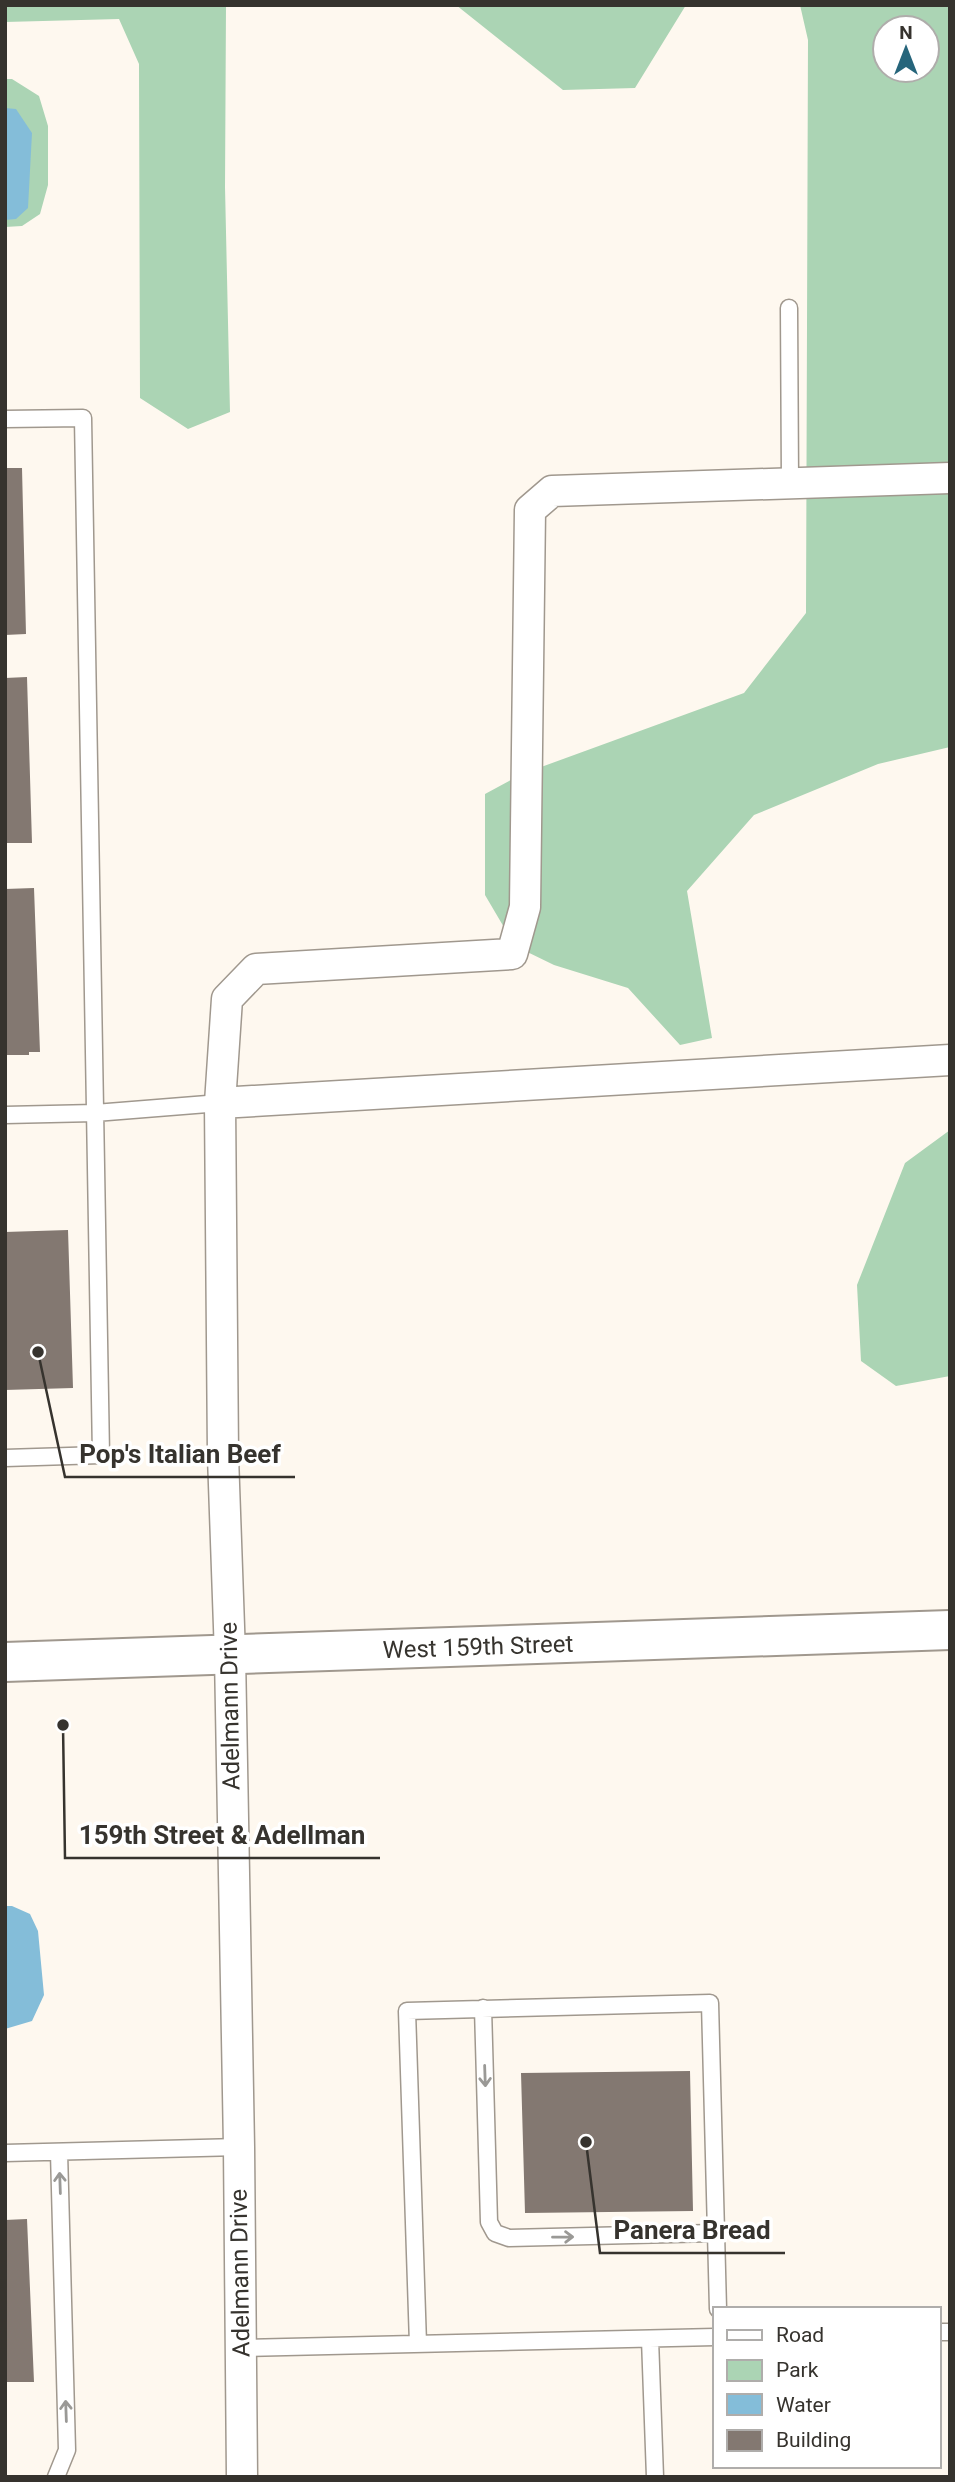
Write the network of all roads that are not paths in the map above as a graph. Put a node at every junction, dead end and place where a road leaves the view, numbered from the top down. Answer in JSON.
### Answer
{"nodes":[{"id":1,"x":789,"y":308,"type":"dead end"},
{"id":2,"x":5,"y":419,"type":"edge"},
{"id":3,"x":950,"y":478,"type":"edge"},
{"id":4,"x":790,"y":483,"type":"junction"},
{"id":5,"x":950,"y":1060,"type":"edge"},
{"id":6,"x":220,"y":1102,"type":"junction"},
{"id":7,"x":96,"y":1113,"type":"junction"},
{"id":8,"x":5,"y":1115,"type":"edge"},
{"id":9,"x":5,"y":1458,"type":"edge"},
{"id":10,"x":950,"y":1630,"type":"edge"},
{"id":11,"x":230,"y":1655,"type":"junction"},
{"id":12,"x":5,"y":1662,"type":"edge"},
{"id":13,"x":483,"y":2008,"type":"junction"},
{"id":14,"x":239,"y":2147,"type":"junction"},
{"id":15,"x":59,"y":2152,"type":"junction"},
{"id":16,"x":5,"y":2153,"type":"edge"},
{"id":17,"x":714,"y":2233,"type":"junction"},
{"id":18,"x":718,"y":2307,"type":"edge"},
{"id":19,"x":713,"y":2337,"type":"edge"},
{"id":20,"x":650,"y":2339,"type":"junction"},
{"id":21,"x":418,"y":2344,"type":"junction"},
{"id":22,"x":240,"y":2348,"type":"junction"},
{"id":23,"x":56,"y":2477,"type":"edge"},
{"id":24,"x":242,"y":2477,"type":"edge"},
{"id":25,"x":655,"y":2477,"type":"edge"}],
"edges":[{"from":1,"to":4,"type":"lane"},
{"from":2,"to":7,"type":"lane"},
{"from":3,"to":4,"type":"street"},
{"from":4,"to":6,"type":"street","name":"Adelmann Drive"},
{"from":5,"to":6,"type":"street"},
{"from":6,"to":7,"type":"lane"},
{"from":6,"to":11,"type":"street","name":"Adelmann Drive"},
{"from":7,"to":8,"type":"lane"},
{"from":7,"to":9,"type":"lane"},
{"from":10,"to":11,"type":"main road","name":"West 159th Street"},
{"from":11,"to":12,"type":"main road","name":"West 159th Street"},
{"from":11,"to":14,"type":"street","name":"Adelmann Drive"},
{"from":13,"to":17,"type":"lane","one_way":true},
{"from":13,"to":17,"type":"lane"},
{"from":13,"to":21,"type":"lane"},
{"from":14,"to":15,"type":"lane"},
{"from":14,"to":22,"type":"street","name":"Adelmann Drive"},
{"from":15,"to":16,"type":"lane"},
{"from":23,"to":15,"type":"lane","one_way":true},
{"from":17,"to":18,"type":"lane"},
{"from":19,"to":20,"type":"lane"},
{"from":20,"to":21,"type":"lane"},
{"from":20,"to":25,"type":"lane"},
{"from":21,"to":22,"type":"lane"},
{"from":22,"to":24,"type":"street","name":"Adelmann Drive"}]}
